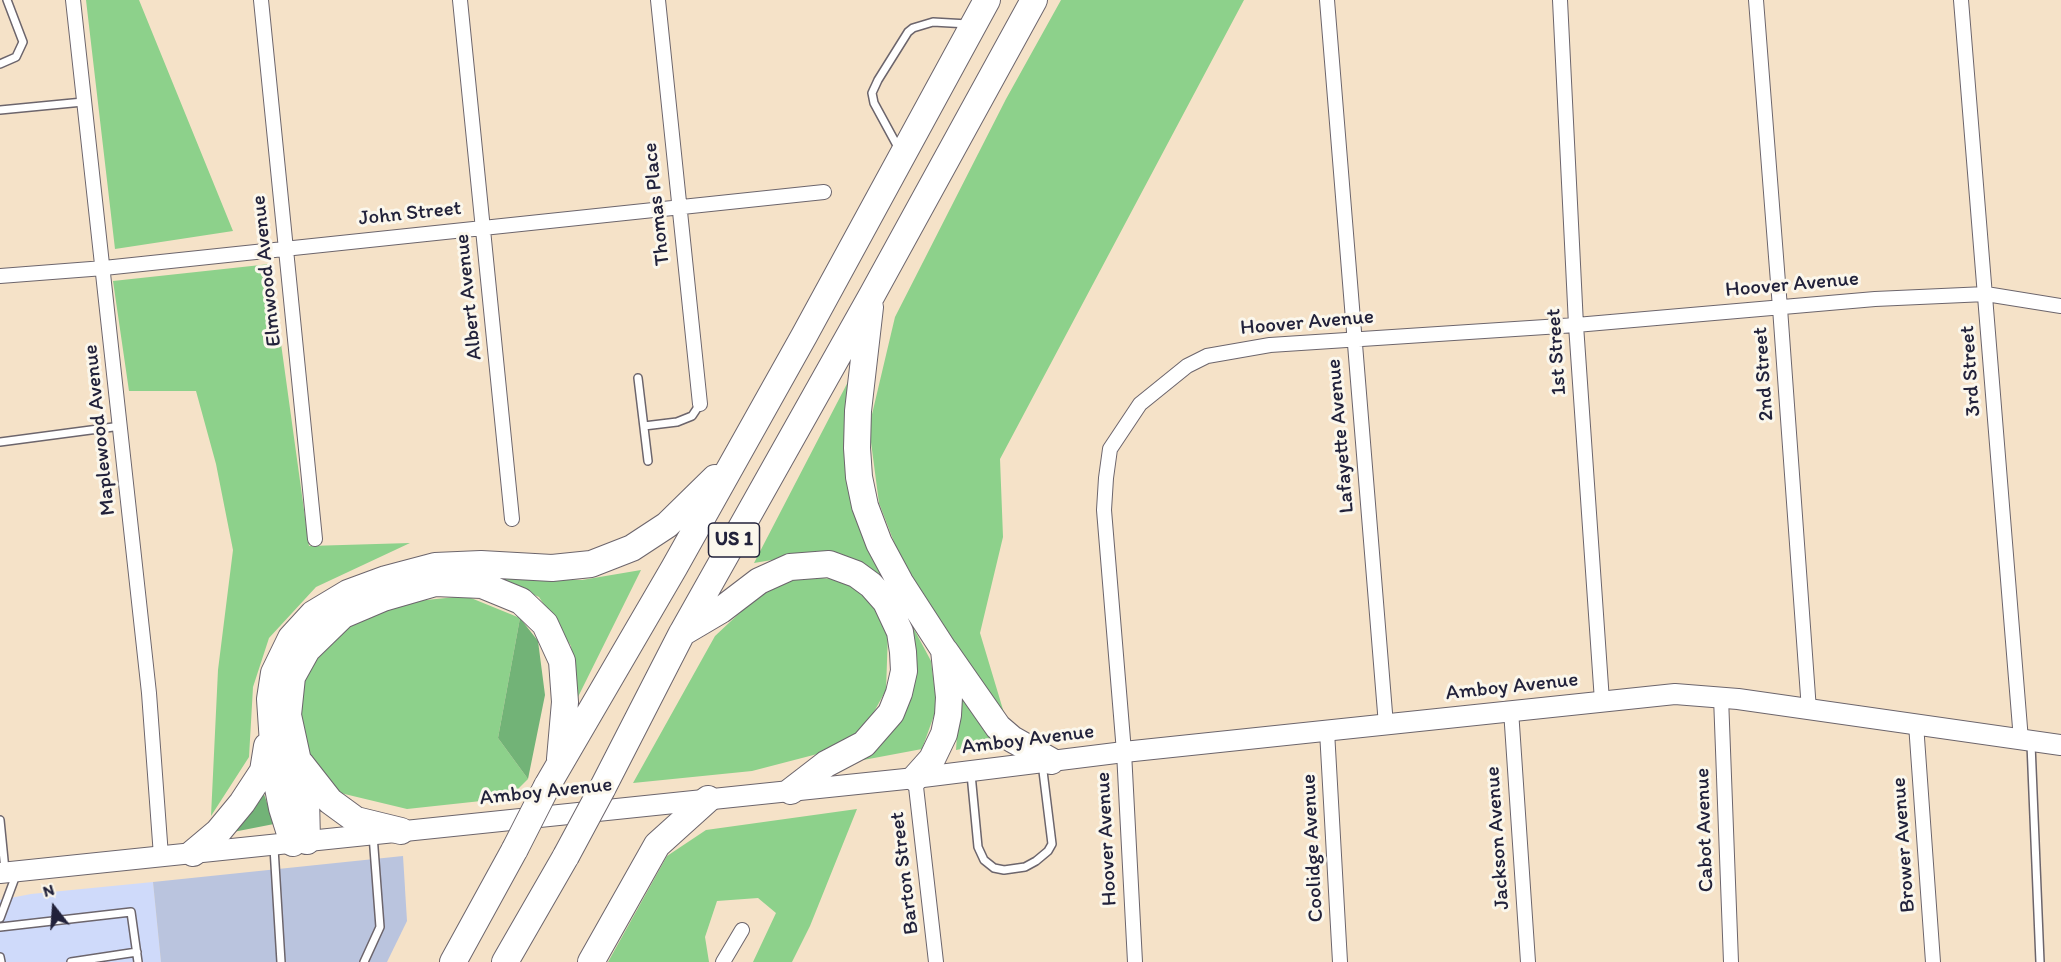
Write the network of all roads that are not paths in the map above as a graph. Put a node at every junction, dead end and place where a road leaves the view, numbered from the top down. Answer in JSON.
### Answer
{"nodes":[{"id":1,"x":7,"y":0,"type":"edge"},
{"id":2,"x":74,"y":0,"type":"edge"},
{"id":3,"x":261,"y":0,"type":"edge"},
{"id":4,"x":460,"y":0,"type":"edge"},
{"id":5,"x":658,"y":0,"type":"edge"},
{"id":6,"x":987,"y":0,"type":"edge"},
{"id":7,"x":1034,"y":0,"type":"edge"},
{"id":8,"x":1327,"y":0,"type":"edge"},
{"id":9,"x":1560,"y":0,"type":"edge"},
{"id":10,"x":1756,"y":0,"type":"edge"},
{"id":11,"x":1961,"y":0,"type":"edge"},
{"id":12,"x":973,"y":25,"type":"junction"},
{"id":13,"x":0,"y":64,"type":"edge"},
{"id":14,"x":83,"y":102,"type":"junction"},
{"id":15,"x":0,"y":111,"type":"edge"},
{"id":16,"x":902,"y":153,"type":"junction"},
{"id":17,"x":824,"y":192,"type":"dead end"},
{"id":18,"x":678,"y":207,"type":"junction"},
{"id":19,"x":483,"y":227,"type":"junction"},
{"id":20,"x":286,"y":248,"type":"junction"},
{"id":21,"x":104,"y":268,"type":"junction"},
{"id":22,"x":0,"y":276,"type":"edge"},
{"id":23,"x":1986,"y":294,"type":"junction"},
{"id":24,"x":872,"y":295,"type":"junction"},
{"id":25,"x":2061,"y":306,"type":"edge"},
{"id":26,"x":1780,"y":308,"type":"junction"},
{"id":27,"x":1576,"y":325,"type":"junction"},
{"id":28,"x":1354,"y":339,"type":"junction"},
{"id":29,"x":638,"y":378,"type":"dead end"},
{"id":30,"x":700,"y":404,"type":"joint"},
{"id":31,"x":120,"y":426,"type":"junction"},
{"id":32,"x":644,"y":426,"type":"junction"},
{"id":33,"x":0,"y":442,"type":"edge"},
{"id":34,"x":735,"y":459,"type":"junction"},
{"id":35,"x":648,"y":461,"type":"dead end"},
{"id":36,"x":512,"y":519,"type":"dead end"},
{"id":37,"x":315,"y":539,"type":"dead end"},
{"id":38,"x":682,"y":633,"type":"junction"},
{"id":39,"x":944,"y":650,"type":"junction"},
{"id":40,"x":1721,"y":697,"type":"junction"},
{"id":41,"x":1602,"y":702,"type":"junction"},
{"id":42,"x":1511,"y":710,"type":"junction"},
{"id":43,"x":1809,"y":710,"type":"junction"},
{"id":44,"x":1916,"y":724,"type":"junction"},
{"id":45,"x":1386,"y":725,"type":"junction"},
{"id":46,"x":271,"y":728,"type":"junction"},
{"id":47,"x":1327,"y":731,"type":"junction"},
{"id":48,"x":2026,"y":740,"type":"junction"},
{"id":49,"x":2061,"y":745,"type":"edge"},
{"id":50,"x":1124,"y":752,"type":"junction"},
{"id":51,"x":296,"y":757,"type":"junction"},
{"id":52,"x":1046,"y":762,"type":"junction"},
{"id":53,"x":970,"y":771,"type":"junction"},
{"id":54,"x":553,"y":776,"type":"junction"},
{"id":55,"x":915,"y":778,"type":"junction"},
{"id":56,"x":791,"y":791,"type":"junction"},
{"id":57,"x":708,"y":799,"type":"junction"},
{"id":58,"x":0,"y":820,"type":"edge"},
{"id":59,"x":372,"y":829,"type":"junction"},
{"id":60,"x":401,"y":831,"type":"joint"},
{"id":61,"x":291,"y":843,"type":"junction"},
{"id":62,"x":194,"y":853,"type":"junction"},
{"id":63,"x":161,"y":856,"type":"junction"},
{"id":64,"x":8,"y":872,"type":"edge"},
{"id":65,"x":0,"y":918,"type":"edge"},
{"id":66,"x":0,"y":927,"type":"edge"},
{"id":67,"x":742,"y":930,"type":"dead end"},
{"id":68,"x":137,"y":952,"type":"junction"},
{"id":69,"x":0,"y":957,"type":"edge"},
{"id":70,"x":1,"y":962,"type":"edge"},
{"id":71,"x":71,"y":962,"type":"edge"},
{"id":72,"x":138,"y":962,"type":"edge"},
{"id":73,"x":281,"y":962,"type":"edge"},
{"id":74,"x":364,"y":962,"type":"edge"},
{"id":75,"x":453,"y":962,"type":"edge"},
{"id":76,"x":506,"y":962,"type":"edge"},
{"id":77,"x":591,"y":962,"type":"edge"},
{"id":78,"x":723,"y":962,"type":"edge"},
{"id":79,"x":936,"y":962,"type":"edge"},
{"id":80,"x":1135,"y":962,"type":"edge"},
{"id":81,"x":1340,"y":962,"type":"edge"},
{"id":82,"x":1528,"y":962,"type":"edge"},
{"id":83,"x":1731,"y":962,"type":"edge"},
{"id":84,"x":1933,"y":962,"type":"edge"},
{"id":85,"x":2040,"y":962,"type":"edge"}],
"edges":[{"from":1,"to":13,"type":"lane"},
{"from":2,"to":14,"type":"street","name":"Maplewood Avenue"},
{"from":3,"to":20,"type":"street","name":"Elmwood Avenue"},
{"from":4,"to":19,"type":"street","name":"Albert Avenue"},
{"from":5,"to":18,"type":"street","name":"Thomas Place"},
{"from":6,"to":12,"type":"highway","number":"US 1"},
{"from":7,"to":24,"type":"highway","number":"US 1"},
{"from":8,"to":28,"type":"street","name":"Lafayette Avenue"},
{"from":9,"to":27,"type":"street","name":"1st Street"},
{"from":10,"to":26,"type":"street","name":"2nd Street"},
{"from":11,"to":23,"type":"street","name":"3rd Street"},
{"from":12,"to":16,"type":"highway","number":"US 1"},
{"from":12,"to":16,"type":"lane"},
{"from":14,"to":15,"type":"lane"},
{"from":14,"to":21,"type":"street","name":"Maplewood Avenue"},
{"from":16,"to":34,"type":"highway","number":"US 1"},
{"from":17,"to":18,"type":"street","name":"John Street"},
{"from":18,"to":19,"type":"street","name":"John Street"},
{"from":18,"to":30,"type":"street","name":"Thomas Place"},
{"from":19,"to":20,"type":"street","name":"John Street"},
{"from":19,"to":36,"type":"street","name":"Albert Avenue"},
{"from":20,"to":21,"type":"street","name":"John Street"},
{"from":20,"to":37,"type":"street","name":"Elmwood Avenue"},
{"from":21,"to":22,"type":"street","name":"John Street"},
{"from":21,"to":31,"type":"street","name":"Maplewood Avenue"},
{"from":23,"to":25,"type":"street","name":"Hoover Avenue"},
{"from":23,"to":26,"type":"street","name":"Hoover Avenue"},
{"from":23,"to":48,"type":"street","name":"3rd Street"},
{"from":24,"to":38,"type":"highway","number":"US 1"},
{"from":24,"to":39,"type":"highway"},
{"from":26,"to":27,"type":"street","name":"Hoover Avenue"},
{"from":26,"to":43,"type":"street","name":"2nd Street"},
{"from":27,"to":28,"type":"street","name":"Hoover Avenue"},
{"from":27,"to":41,"type":"street","name":"1st Street"},
{"from":28,"to":45,"type":"street","name":"Lafayette Avenue"},
{"from":28,"to":50,"type":"street","name":"Hoover Avenue"},
{"from":29,"to":32,"type":"lane"},
{"from":30,"to":32,"type":"lane"},
{"from":31,"to":33,"type":"lane"},
{"from":31,"to":63,"type":"street","name":"Maplewood Avenue"},
{"from":32,"to":35,"type":"lane"},
{"from":34,"to":46,"type":"highway"},
{"from":34,"to":54,"type":"highway","number":"US 1"},
{"from":38,"to":56,"type":"highway"},
{"from":38,"to":76,"type":"highway","number":"US 1","bridge":true},
{"from":39,"to":52,"type":"highway"},
{"from":39,"to":55,"type":"highway"},
{"from":40,"to":41,"type":"street","name":"Amboy Avenue"},
{"from":40,"to":43,"type":"street","name":"Amboy Avenue"},
{"from":40,"to":83,"type":"street","name":"Cabot Avenue"},
{"from":41,"to":42,"type":"street","name":"Amboy Avenue"},
{"from":42,"to":45,"type":"street","name":"Amboy Avenue"},
{"from":42,"to":82,"type":"street","name":"Jackson Avenue"},
{"from":43,"to":44,"type":"street","name":"Amboy Avenue"},
{"from":44,"to":48,"type":"street","name":"Amboy Avenue"},
{"from":44,"to":84,"type":"street","name":"Brower Avenue"},
{"from":45,"to":47,"type":"street","name":"Amboy Avenue"},
{"from":46,"to":61,"type":"highway"},
{"from":46,"to":62,"type":"highway"},
{"from":47,"to":50,"type":"street","name":"Amboy Avenue"},
{"from":47,"to":81,"type":"street","name":"Coolidge Avenue"},
{"from":48,"to":49,"type":"street","name":"Amboy Avenue"},
{"from":48,"to":85,"type":"lane"},
{"from":50,"to":52,"type":"street","name":"Amboy Avenue"},
{"from":50,"to":80,"type":"street","name":"Hoover Avenue"},
{"from":51,"to":54,"type":"highway"},
{"from":51,"to":59,"type":"highway"},
{"from":51,"to":61,"type":"highway"},
{"from":52,"to":53,"type":"street","name":"Amboy Avenue"},
{"from":52,"to":53,"type":"lane"},
{"from":53,"to":55,"type":"street","name":"Amboy Avenue"},
{"from":54,"to":75,"type":"highway","number":"US 1","bridge":true},
{"from":55,"to":56,"type":"street","name":"Amboy Avenue"},
{"from":55,"to":79,"type":"street","name":"Barton Street"},
{"from":56,"to":57,"type":"street","name":"Amboy Avenue"},
{"from":57,"to":60,"type":"street","name":"Amboy Avenue"},
{"from":57,"to":77,"type":"highway"},
{"from":58,"to":64,"type":"lane"},
{"from":59,"to":60,"type":"highway"},
{"from":59,"to":61,"type":"street"},
{"from":59,"to":74,"type":"lane"},
{"from":61,"to":62,"type":"street"},
{"from":61,"to":73,"type":"lane"},
{"from":62,"to":63,"type":"street"},
{"from":63,"to":64,"type":"street"},
{"from":64,"to":65,"type":"lane"},
{"from":66,"to":68,"type":"lane"},
{"from":67,"to":78,"type":"street"},
{"from":68,"to":71,"type":"lane"},
{"from":68,"to":72,"type":"lane"},
{"from":69,"to":70,"type":"lane"}]}
